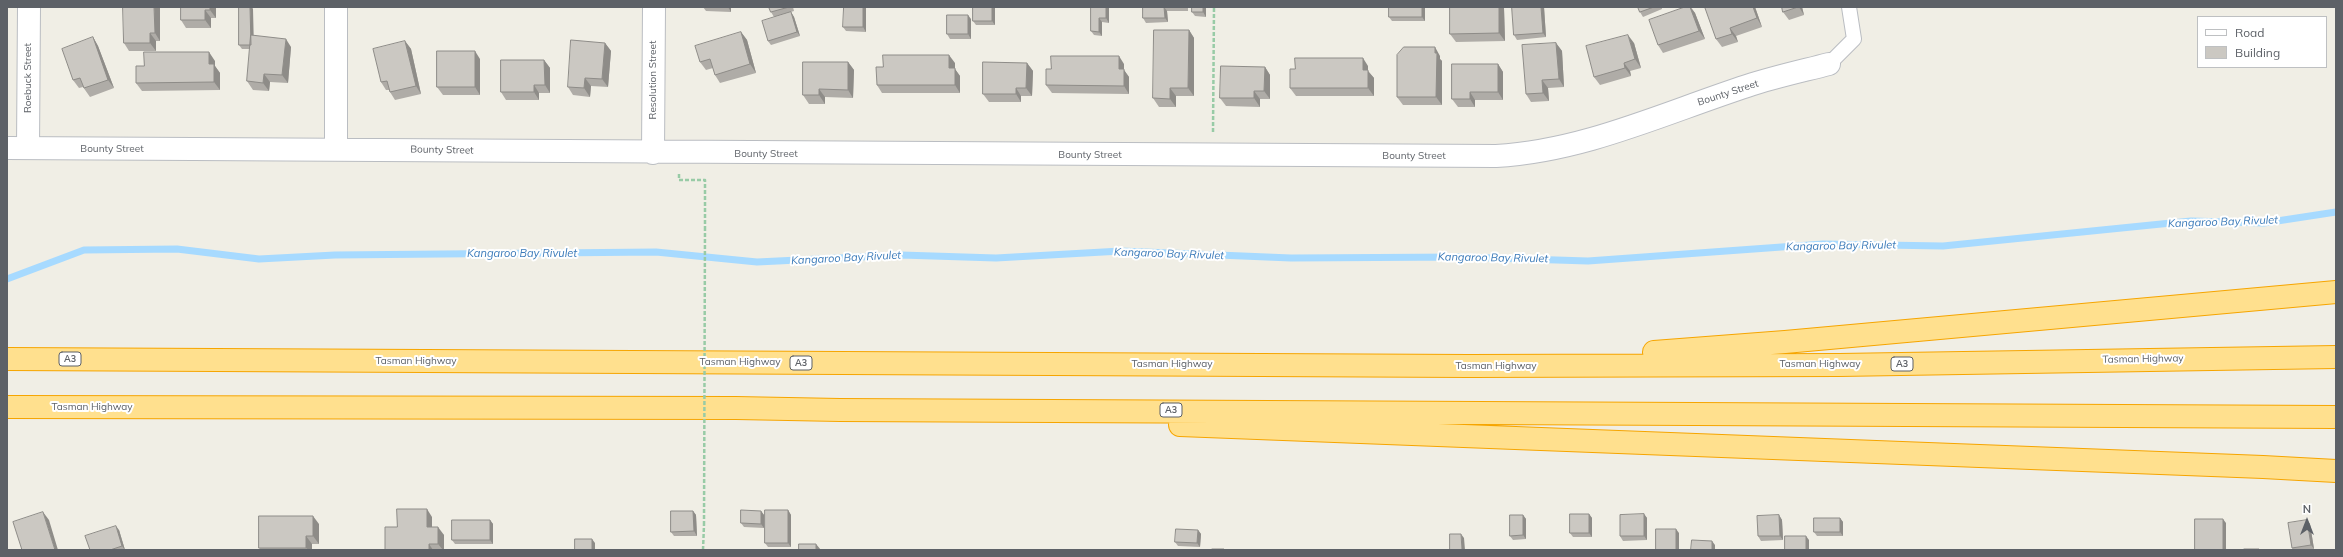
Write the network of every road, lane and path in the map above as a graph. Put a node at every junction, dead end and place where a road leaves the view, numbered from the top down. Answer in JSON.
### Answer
{"nodes":[{"id":1,"x":29,"y":7,"type":"edge"},
{"id":2,"x":336,"y":7,"type":"edge"},
{"id":3,"x":654,"y":7,"type":"edge"},
{"id":4,"x":1214,"y":7,"type":"edge"},
{"id":5,"x":1849,"y":7,"type":"edge"},
{"id":6,"x":1830,"y":64,"type":"joint"},
{"id":7,"x":17,"y":148,"type":"edge"},
{"id":8,"x":336,"y":149,"type":"junction"},
{"id":9,"x":653,"y":153,"type":"junction"},
{"id":10,"x":678,"y":153,"type":"junction"},
{"id":11,"x":1213,"y":156,"type":"junction"},
{"id":12,"x":2336,"y":292,"type":"edge"},
{"id":13,"x":2336,"y":357,"type":"edge"},
{"id":14,"x":7,"y":359,"type":"edge"},
{"id":15,"x":1469,"y":366,"type":"junction"},
{"id":16,"x":7,"y":407,"type":"edge"},
{"id":17,"x":840,"y":410,"type":"junction"},
{"id":18,"x":2336,"y":417,"type":"edge"},
{"id":19,"x":2336,"y":471,"type":"edge"},
{"id":20,"x":703,"y":550,"type":"edge"}],
"edges":[{"from":1,"to":7,"type":"street","name":"Roebuck Street"},
{"from":2,"to":8,"type":"street"},
{"from":3,"to":9,"type":"street","name":"Resolution Street"},
{"from":4,"to":11,"type":"path"},
{"from":5,"to":6,"type":"lane"},
{"from":6,"to":11,"type":"street","name":"Bounty Street"},
{"from":7,"to":8,"type":"street","name":"Bounty Street"},
{"from":8,"to":9,"type":"street","name":"Bounty Street"},
{"from":9,"to":10,"type":"street","name":"Bounty Street"},
{"from":10,"to":11,"type":"street","name":"Bounty Street"},
{"from":10,"to":20,"type":"path","bridge":true},
{"from":12,"to":15,"type":"highway"},
{"from":13,"to":15,"type":"highway","name":"Tasman Highway","number":"A3"},
{"from":14,"to":15,"type":"highway","name":"Tasman Highway","number":"A3"},
{"from":16,"to":17,"type":"highway","name":"Tasman Highway","number":"A3"},
{"from":17,"to":18,"type":"highway","name":"Tasman Highway","number":"A3"},
{"from":17,"to":19,"type":"highway"}]}
